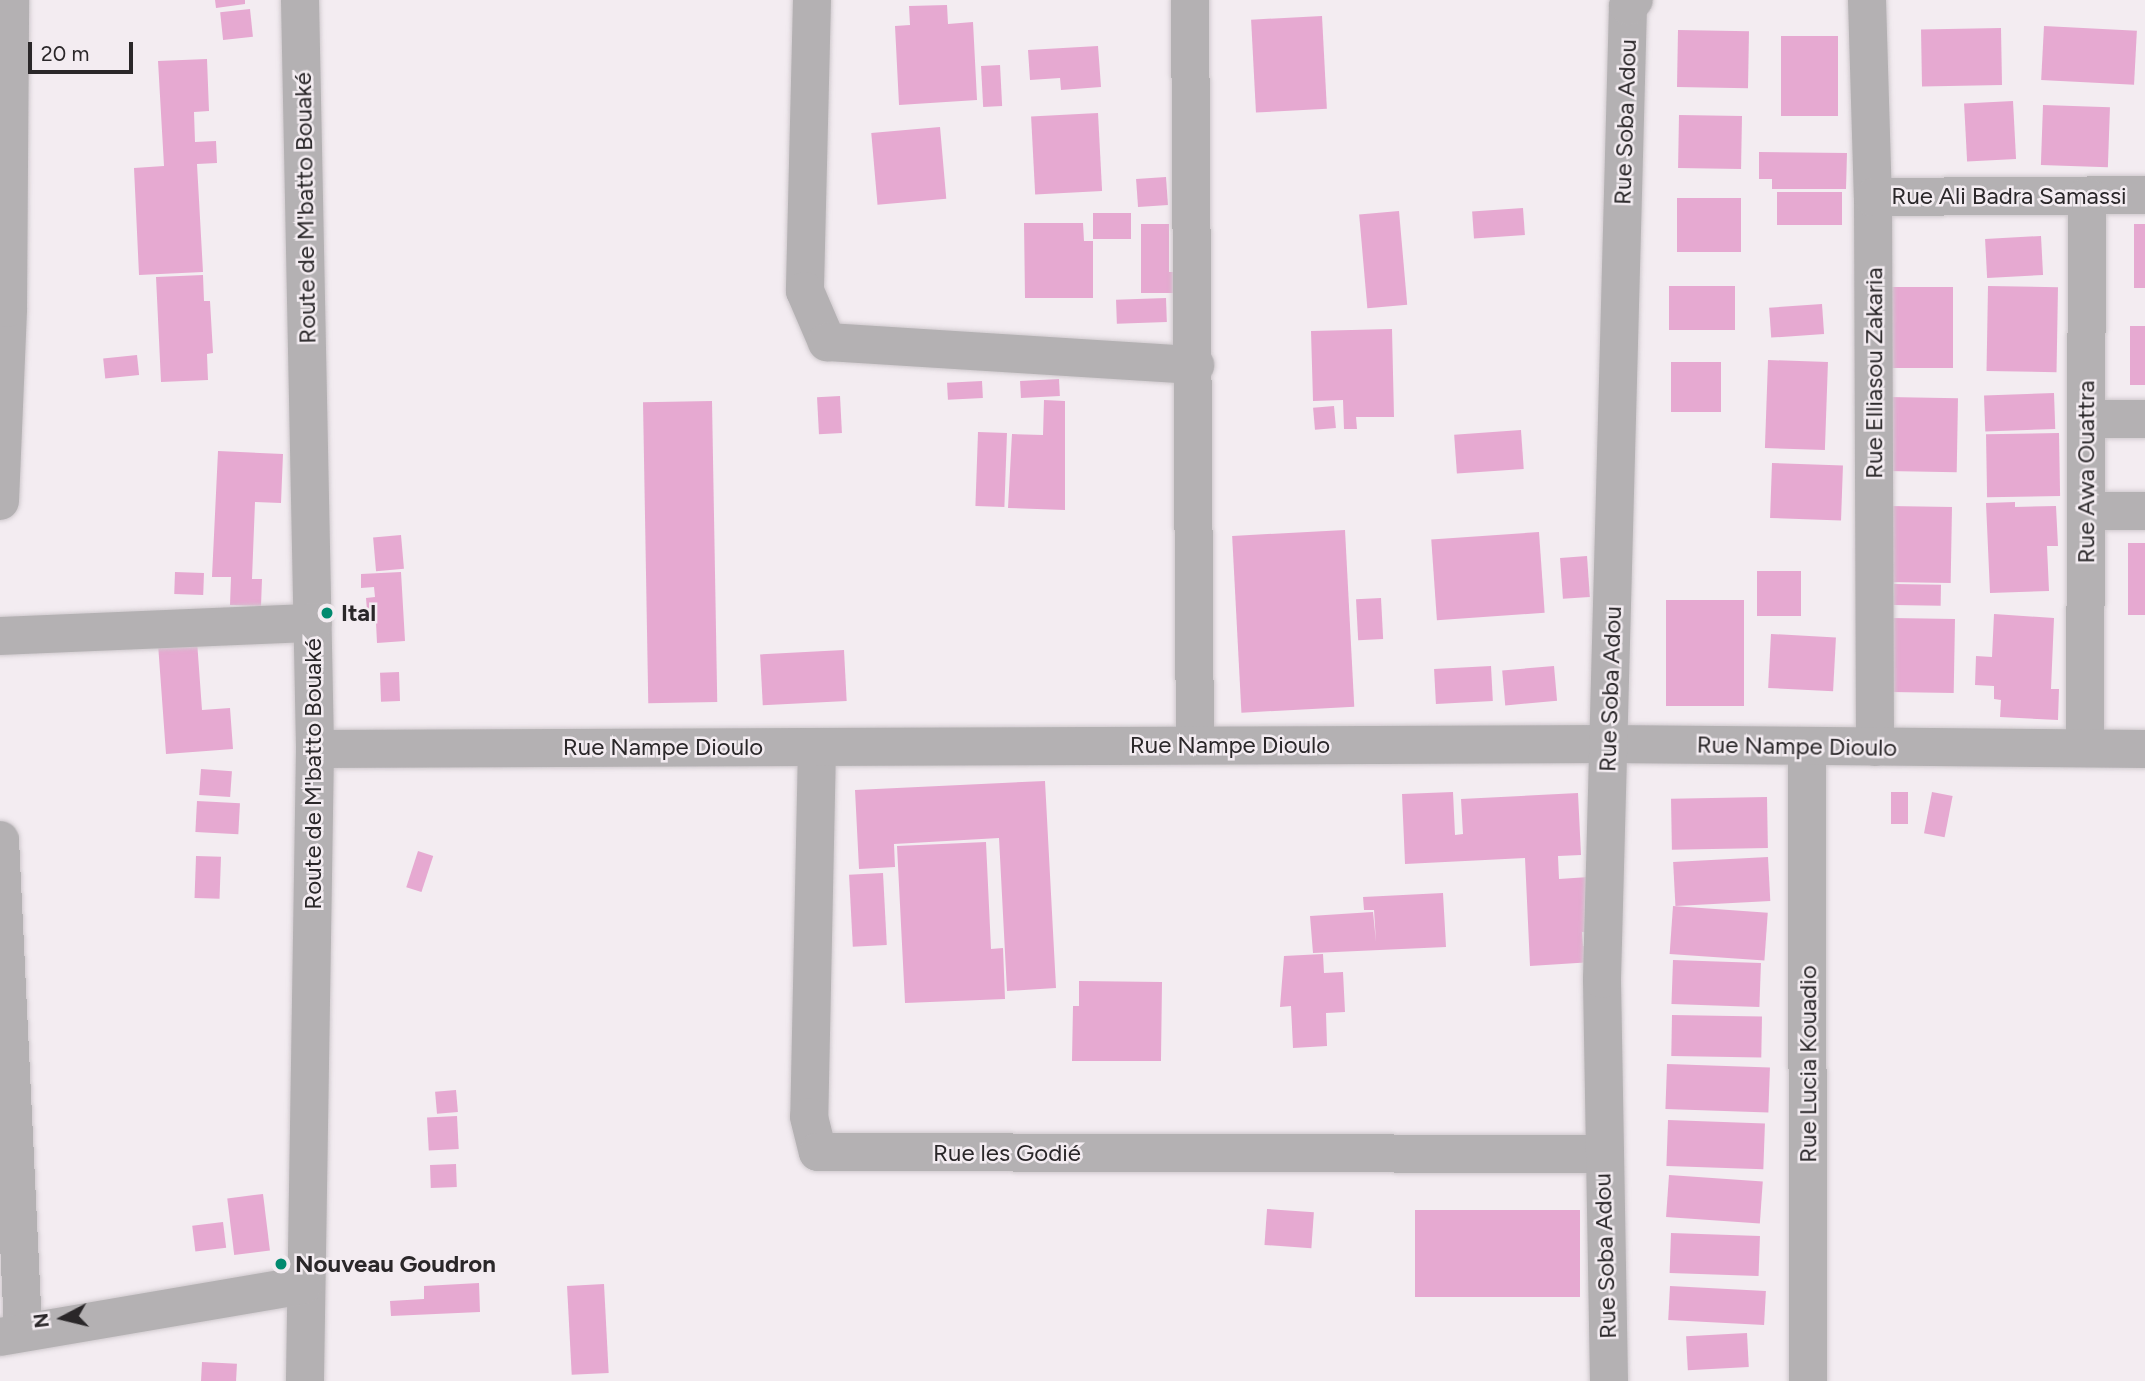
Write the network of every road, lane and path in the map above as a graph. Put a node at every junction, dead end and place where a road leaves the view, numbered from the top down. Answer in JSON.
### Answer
{"nodes":[{"id":1,"x":10,"y":0,"type":"edge"},
{"id":2,"x":300,"y":0,"type":"edge"},
{"id":3,"x":812,"y":0,"type":"edge"},
{"id":4,"x":1190,"y":0,"type":"edge"},
{"id":5,"x":1634,"y":0,"type":"edge"},
{"id":6,"x":1867,"y":0,"type":"edge"},
{"id":7,"x":2145,"y":195,"type":"edge"},
{"id":8,"x":2087,"y":196,"type":"junction"},
{"id":9,"x":1873,"y":197,"type":"junction"},
{"id":10,"x":1195,"y":365,"type":"junction"},
{"id":11,"x":2087,"y":419,"type":"junction"},
{"id":12,"x":2145,"y":419,"type":"edge"},
{"id":13,"x":0,"y":501,"type":"edge"},
{"id":14,"x":2086,"y":511,"type":"junction"},
{"id":15,"x":2145,"y":512,"type":"edge"},
{"id":16,"x":313,"y":623,"type":"junction"},
{"id":17,"x":0,"y":636,"type":"edge"},
{"id":18,"x":1608,"y":744,"type":"junction"},
{"id":19,"x":1195,"y":745,"type":"junction"},
{"id":20,"x":1807,"y":746,"type":"junction"},
{"id":21,"x":817,"y":747,"type":"junction"},
{"id":22,"x":1875,"y":747,"type":"junction"},
{"id":23,"x":2085,"y":748,"type":"junction"},
{"id":24,"x":315,"y":749,"type":"junction"},
{"id":25,"x":2145,"y":749,"type":"edge"},
{"id":26,"x":0,"y":840,"type":"edge"},
{"id":27,"x":1602,"y":1154,"type":"junction"},
{"id":28,"x":303,"y":1285,"type":"junction"},
{"id":29,"x":12,"y":1334,"type":"edge"},
{"id":30,"x":305,"y":1381,"type":"edge"},
{"id":31,"x":1609,"y":1381,"type":"edge"},
{"id":32,"x":1808,"y":1381,"type":"edge"}],
"edges":[{"from":1,"to":13,"type":"street"},
{"from":2,"to":16,"type":"street","name":"Route de M'batto Bouaké"},
{"from":3,"to":10,"type":"street"},
{"from":4,"to":10,"type":"street"},
{"from":5,"to":18,"type":"street","name":"Rue Soba Adou"},
{"from":6,"to":9,"type":"street","name":"Rue Elliasou Zakaria"},
{"from":7,"to":8,"type":"street","name":"Rue Ali Badra Samassi"},
{"from":8,"to":9,"type":"street","name":"Rue Ali Badra Samassi"},
{"from":8,"to":11,"type":"street","name":"Rue Awa Ouattra"},
{"from":9,"to":22,"type":"street","name":"Rue Elliasou Zakaria"},
{"from":10,"to":19,"type":"street"},
{"from":11,"to":12,"type":"street"},
{"from":11,"to":14,"type":"street","name":"Rue Awa Ouattra"},
{"from":14,"to":15,"type":"street"},
{"from":14,"to":23,"type":"street","name":"Rue Awa Ouattra"},
{"from":16,"to":17,"type":"street"},
{"from":16,"to":24,"type":"street","name":"Route de M'batto Bouaké"},
{"from":18,"to":19,"type":"street","name":"Rue Nampe Dioulo"},
{"from":18,"to":20,"type":"street","name":"Rue Nampe Dioulo"},
{"from":18,"to":27,"type":"street","name":"Rue Soba Adou"},
{"from":19,"to":21,"type":"street","name":"Rue Nampe Dioulo"},
{"from":20,"to":22,"type":"street","name":"Rue Nampe Dioulo"},
{"from":20,"to":32,"type":"street","name":"Rue Lucia Kouadio"},
{"from":21,"to":24,"type":"street","name":"Rue Nampe Dioulo"},
{"from":21,"to":27,"type":"street","name":"Rue les Godié"},
{"from":22,"to":23,"type":"street","name":"Rue Nampe Dioulo"},
{"from":23,"to":25,"type":"street","name":"Rue Nampe Dioulo"},
{"from":24,"to":28,"type":"street","name":"Route de M'batto Bouaké"},
{"from":26,"to":29,"type":"street"},
{"from":27,"to":31,"type":"street","name":"Rue Soba Adou"},
{"from":28,"to":29,"type":"street"},
{"from":28,"to":30,"type":"street","name":"Route de M'batto Bouaké"}]}
